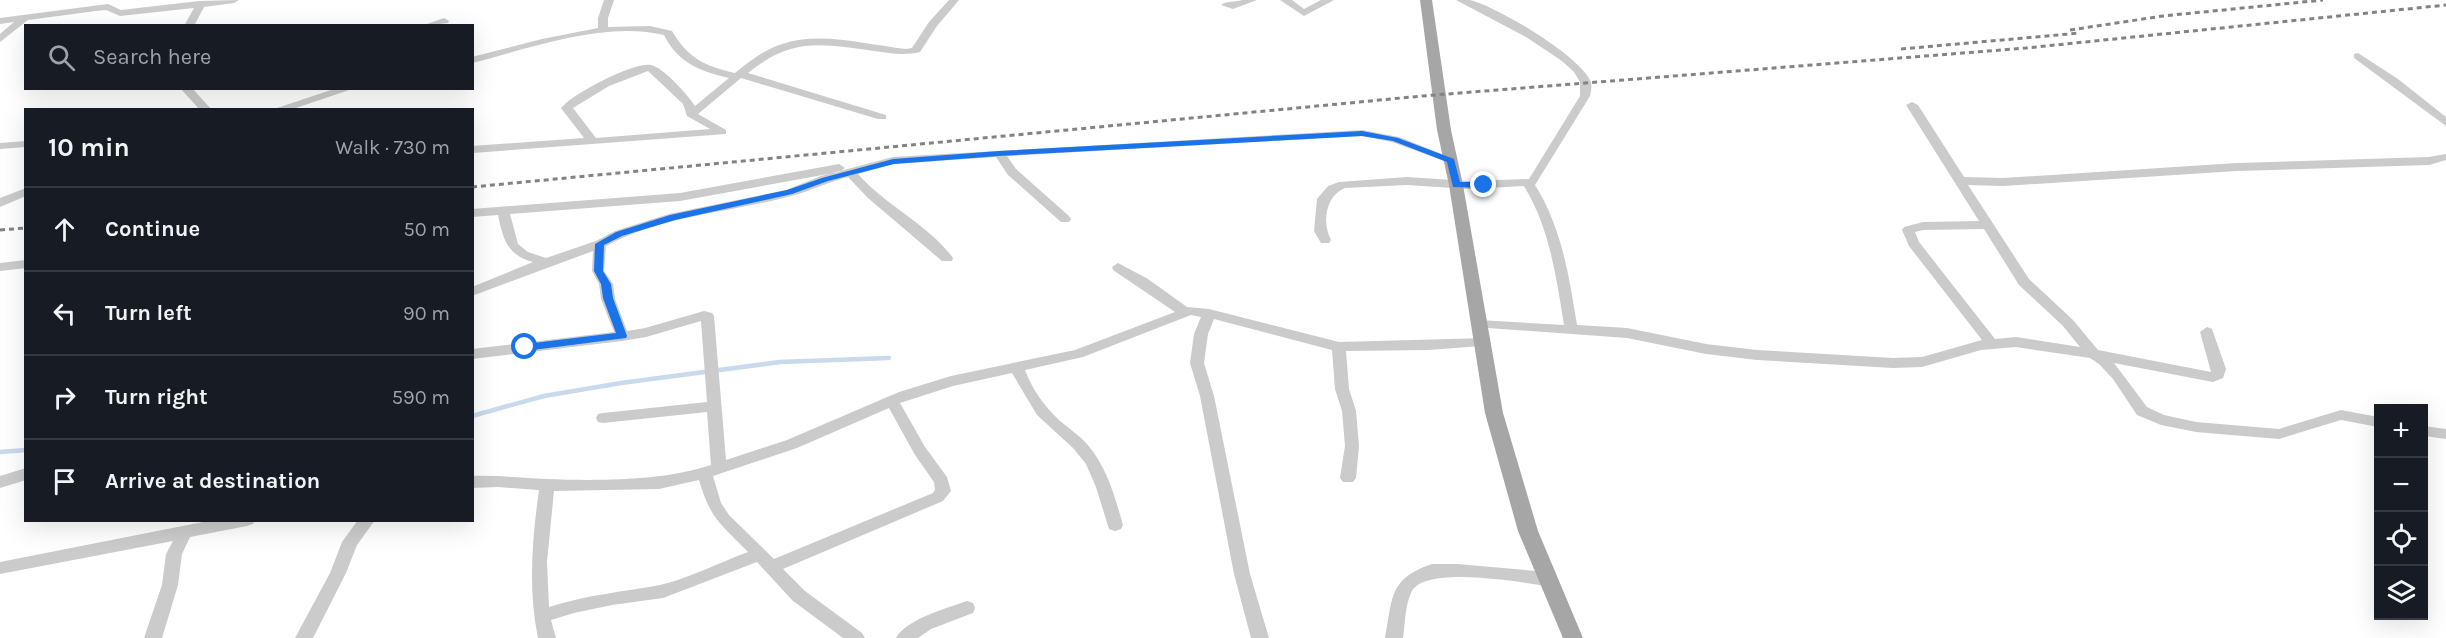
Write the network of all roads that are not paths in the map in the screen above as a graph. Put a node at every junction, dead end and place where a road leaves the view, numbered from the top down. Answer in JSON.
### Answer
{"nodes":[{"id":1,"x":121,"y":0,"type":"edge"},
{"id":2,"x":234,"y":0,"type":"edge"},
{"id":3,"x":609,"y":0,"type":"edge"},
{"id":4,"x":954,"y":0,"type":"edge"},
{"id":5,"x":1252,"y":0,"type":"edge"},
{"id":6,"x":1286,"y":0,"type":"edge"},
{"id":7,"x":1329,"y":0,"type":"edge"},
{"id":8,"x":1426,"y":0,"type":"edge"},
{"id":9,"x":1461,"y":0,"type":"edge"},
{"id":10,"x":206,"y":3,"type":"edge"},
{"id":11,"x":1226,"y":5,"type":"dead end"},
{"id":12,"x":113,"y":9,"type":"junction"},
{"id":13,"x":24,"y":18,"type":"junction"},
{"id":14,"x":0,"y":21,"type":"edge"},
{"id":15,"x":444,"y":21,"type":"dead end"},
{"id":16,"x":190,"y":24,"type":"edge"},
{"id":17,"x":433,"y":24,"type":"edge"},
{"id":18,"x":603,"y":31,"type":"junction"},
{"id":19,"x":0,"y":39,"type":"edge"},
{"id":20,"x":2358,"y":56,"type":"dead end"},
{"id":21,"x":474,"y":60,"type":"edge"},
{"id":22,"x":738,"y":75,"type":"junction"},
{"id":23,"x":343,"y":90,"type":"edge"},
{"id":24,"x":192,"y":91,"type":"edge"},
{"id":25,"x":1912,"y":105,"type":"dead end"},
{"id":26,"x":205,"y":108,"type":"edge"},
{"id":27,"x":283,"y":108,"type":"edge"},
{"id":28,"x":691,"y":114,"type":"junction"},
{"id":29,"x":882,"y":117,"type":"dead end"},
{"id":30,"x":2446,"y":123,"type":"edge"},
{"id":31,"x":593,"y":142,"type":"junction"},
{"id":32,"x":24,"y":144,"type":"edge"},
{"id":33,"x":0,"y":146,"type":"edge"},
{"id":34,"x":474,"y":150,"type":"edge"},
{"id":35,"x":999,"y":153,"type":"junction"},
{"id":36,"x":2446,"y":157,"type":"edge"},
{"id":37,"x":1451,"y":160,"type":"junction"},
{"id":38,"x":893,"y":161,"type":"junction"},
{"id":39,"x":851,"y":173,"type":"junction"},
{"id":40,"x":1961,"y":181,"type":"junction"},
{"id":41,"x":1528,"y":183,"type":"junction"},
{"id":42,"x":1456,"y":185,"type":"junction"},
{"id":43,"x":24,"y":192,"type":"edge"},
{"id":44,"x":653,"y":199,"type":"junction"},
{"id":45,"x":0,"y":203,"type":"edge"},
{"id":46,"x":503,"y":210,"type":"junction"},
{"id":47,"x":474,"y":213,"type":"edge"},
{"id":48,"x":673,"y":217,"type":"junction"},
{"id":49,"x":1065,"y":219,"type":"dead end"},
{"id":50,"x":1989,"y":225,"type":"junction"},
{"id":51,"x":1325,"y":240,"type":"dead end"},
{"id":52,"x":600,"y":244,"type":"junction"},
{"id":53,"x":947,"y":258,"type":"dead end"},
{"id":54,"x":546,"y":262,"type":"junction"},
{"id":55,"x":24,"y":264,"type":"edge"},
{"id":56,"x":0,"y":267,"type":"edge"},
{"id":57,"x":1118,"y":267,"type":"dead end"},
{"id":58,"x":474,"y":291,"type":"edge"},
{"id":59,"x":1184,"y":312,"type":"junction"},
{"id":60,"x":1209,"y":312,"type":"junction"},
{"id":61,"x":1571,"y":329,"type":"junction"},
{"id":62,"x":2207,"y":332,"type":"dead end"},
{"id":63,"x":1480,"y":333,"type":"junction"},
{"id":64,"x":622,"y":336,"type":"junction"},
{"id":65,"x":1991,"y":344,"type":"junction"},
{"id":66,"x":1339,"y":347,"type":"junction"},
{"id":67,"x":474,"y":354,"type":"edge"},
{"id":68,"x":2093,"y":354,"type":"junction"},
{"id":69,"x":1016,"y":366,"type":"junction"},
{"id":70,"x":892,"y":401,"type":"junction"},
{"id":71,"x":714,"y":406,"type":"junction"},
{"id":72,"x":603,"y":418,"type":"dead end"},
{"id":73,"x":2374,"y":421,"type":"edge"},
{"id":74,"x":2428,"y":432,"type":"edge"},
{"id":75,"x":2446,"y":434,"type":"edge"},
{"id":76,"x":712,"y":471,"type":"junction"},
{"id":77,"x":24,"y":475,"type":"edge"},
{"id":78,"x":1348,"y":478,"type":"dead end"},
{"id":79,"x":0,"y":482,"type":"edge"},
{"id":80,"x":474,"y":482,"type":"edge"},
{"id":81,"x":547,"y":485,"type":"junction"},
{"id":82,"x":237,"y":522,"type":"edge"},
{"id":83,"x":365,"y":522,"type":"edge"},
{"id":84,"x":1114,"y":525,"type":"dead end"},
{"id":85,"x":185,"y":532,"type":"junction"},
{"id":86,"x":758,"y":555,"type":"junction"},
{"id":87,"x":771,"y":567,"type":"junction"},
{"id":88,"x":0,"y":568,"type":"edge"},
{"id":89,"x":1548,"y":579,"type":"junction"},
{"id":90,"x":967,"y":608,"type":"dead end"},
{"id":91,"x":541,"y":617,"type":"junction"},
{"id":92,"x":153,"y":638,"type":"edge"},
{"id":93,"x":304,"y":638,"type":"edge"},
{"id":94,"x":547,"y":638,"type":"edge"},
{"id":95,"x":856,"y":638,"type":"edge"},
{"id":96,"x":905,"y":638,"type":"edge"},
{"id":97,"x":1260,"y":638,"type":"edge"},
{"id":98,"x":1394,"y":638,"type":"edge"},
{"id":99,"x":1573,"y":638,"type":"edge"}],
"edges":[{"from":1,"to":12,"type":"street"},
{"from":2,"to":10,"type":"street"},
{"from":3,"to":18,"type":"street"},
{"from":4,"to":22,"type":"street"},
{"from":5,"to":11,"type":"street"},
{"from":6,"to":7,"type":"street"},
{"from":8,"to":37,"type":"main road"},
{"from":9,"to":41,"type":"street"},
{"from":10,"to":12,"type":"street"},
{"from":10,"to":16,"type":"street"},
{"from":12,"to":13,"type":"street"},
{"from":13,"to":14,"type":"street"},
{"from":13,"to":19,"type":"street"},
{"from":15,"to":17,"type":"street"},
{"from":18,"to":21,"type":"street"},
{"from":18,"to":22,"type":"street"},
{"from":20,"to":30,"type":"street"},
{"from":22,"to":28,"type":"street"},
{"from":22,"to":29,"type":"street"},
{"from":23,"to":27,"type":"street"},
{"from":24,"to":26,"type":"street"},
{"from":25,"to":40,"type":"street"},
{"from":28,"to":31,"type":"street"},
{"from":28,"to":31,"type":"street"},
{"from":31,"to":34,"type":"street"},
{"from":32,"to":33,"type":"street"},
{"from":35,"to":37,"type":"street"},
{"from":35,"to":38,"type":"street"},
{"from":35,"to":49,"type":"street"},
{"from":36,"to":40,"type":"street"},
{"from":37,"to":42,"type":"main road"},
{"from":38,"to":39,"type":"street"},
{"from":38,"to":44,"type":"street"},
{"from":39,"to":48,"type":"street"},
{"from":39,"to":53,"type":"street"},
{"from":40,"to":50,"type":"street"},
{"from":41,"to":42,"type":"street"},
{"from":41,"to":61,"type":"street"},
{"from":42,"to":51,"type":"street"},
{"from":42,"to":63,"type":"main road"},
{"from":43,"to":45,"type":"street"},
{"from":44,"to":46,"type":"street"},
{"from":44,"to":48,"type":"street"},
{"from":46,"to":47,"type":"street"},
{"from":46,"to":54,"type":"street"},
{"from":48,"to":52,"type":"street"},
{"from":50,"to":65,"type":"street"},
{"from":50,"to":68,"type":"street"},
{"from":52,"to":54,"type":"street"},
{"from":52,"to":64,"type":"street"},
{"from":54,"to":58,"type":"street"},
{"from":55,"to":56,"type":"street"},
{"from":57,"to":59,"type":"street"},
{"from":59,"to":60,"type":"street"},
{"from":59,"to":69,"type":"street"},
{"from":60,"to":66,"type":"street"},
{"from":60,"to":97,"type":"street"},
{"from":61,"to":63,"type":"street"},
{"from":61,"to":65,"type":"street"},
{"from":62,"to":68,"type":"street"},
{"from":63,"to":66,"type":"street"},
{"from":63,"to":89,"type":"main road"},
{"from":64,"to":67,"type":"street"},
{"from":64,"to":71,"type":"street"},
{"from":65,"to":68,"type":"street"},
{"from":66,"to":78,"type":"street"},
{"from":68,"to":73,"type":"street"},
{"from":69,"to":70,"type":"street"},
{"from":69,"to":84,"type":"street"},
{"from":70,"to":76,"type":"street"},
{"from":70,"to":87,"type":"street"},
{"from":71,"to":72,"type":"street"},
{"from":71,"to":76,"type":"street"},
{"from":74,"to":75,"type":"street"},
{"from":76,"to":81,"type":"street"},
{"from":76,"to":86,"type":"street"},
{"from":77,"to":79,"type":"street"},
{"from":80,"to":81,"type":"street"},
{"from":81,"to":91,"type":"street"},
{"from":82,"to":85,"type":"street"},
{"from":83,"to":93,"type":"street"},
{"from":85,"to":88,"type":"street"},
{"from":85,"to":92,"type":"street"},
{"from":86,"to":87,"type":"street"},
{"from":86,"to":91,"type":"street"},
{"from":87,"to":95,"type":"street"},
{"from":89,"to":98,"type":"street"},
{"from":89,"to":99,"type":"main road"},
{"from":90,"to":96,"type":"street"},
{"from":91,"to":94,"type":"street"}]}
